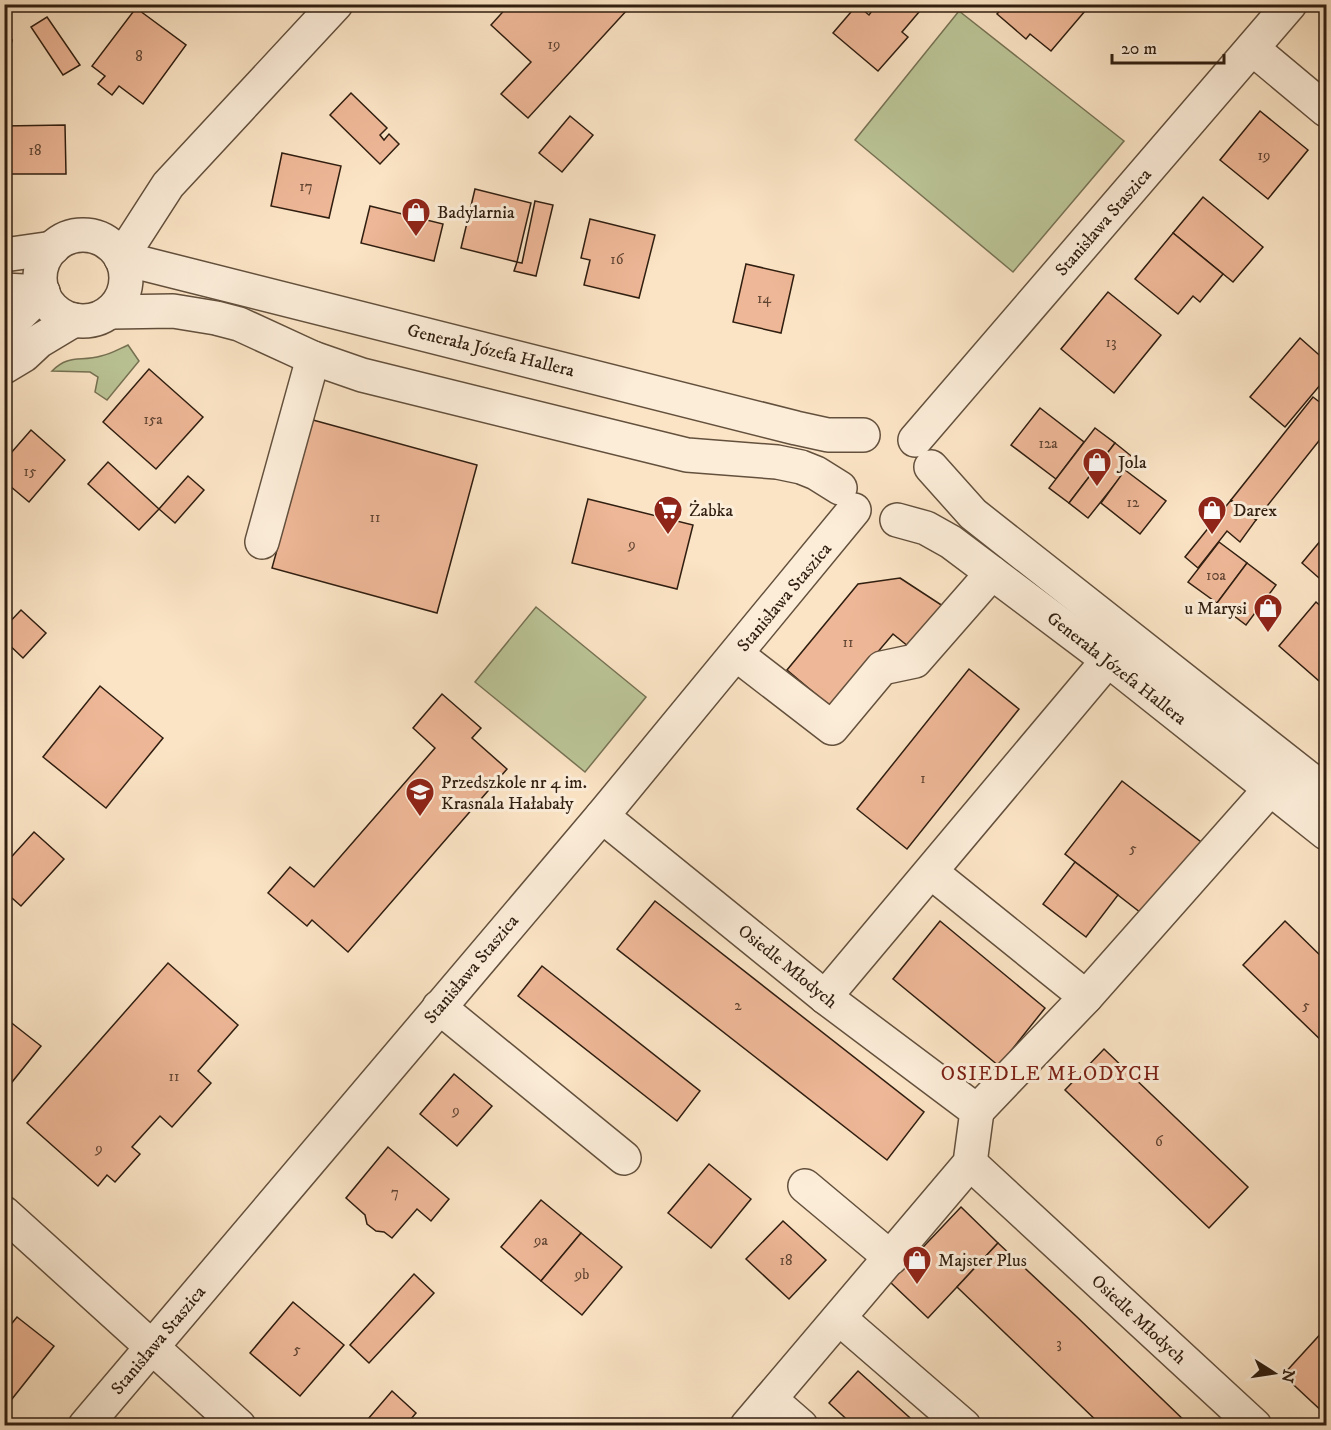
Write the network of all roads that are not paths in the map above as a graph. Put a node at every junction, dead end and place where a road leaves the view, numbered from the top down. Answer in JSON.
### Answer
{"nodes":[{"id":1,"x":336,"y":4,"type":"edge"},
{"id":2,"x":1290,"y":4,"type":"edge"},
{"id":3,"x":1253,"y":49,"type":"junction"},
{"id":4,"x":1326,"y":110,"type":"edge"},
{"id":5,"x":53,"y":248,"type":"junction"},
{"id":6,"x":109,"y":248,"type":"junction"},
{"id":7,"x":4,"y":255,"type":"edge"},
{"id":8,"x":4,"y":290,"type":"edge"},
{"id":9,"x":43,"y":292,"type":"junction"},
{"id":10,"x":111,"y":312,"type":"junction"},
{"id":11,"x":74,"y":321,"type":"junction"},
{"id":12,"x":4,"y":334,"type":"edge"},
{"id":13,"x":313,"y":358,"type":"junction"},
{"id":14,"x":4,"y":367,"type":"edge"},
{"id":15,"x":862,"y":435,"type":"junction"},
{"id":16,"x":923,"y":454,"type":"junction"},
{"id":17,"x":847,"y":499,"type":"junction"},
{"id":18,"x":897,"y":520,"type":"junction"},
{"id":19,"x":262,"y":542,"type":"dead end"},
{"id":20,"x":992,"y":573,"type":"junction"},
{"id":21,"x":736,"y":654,"type":"junction"},
{"id":22,"x":1108,"y":660,"type":"junction"},
{"id":23,"x":1270,"y":789,"type":"junction"},
{"id":24,"x":1326,"y":792,"type":"edge"},
{"id":25,"x":602,"y":816,"type":"junction"},
{"id":26,"x":1326,"y":832,"type":"edge"},
{"id":27,"x":931,"y":872,"type":"junction"},
{"id":28,"x":825,"y":997,"type":"junction"},
{"id":29,"x":1086,"y":997,"type":"junction"},
{"id":30,"x":439,"y":1007,"type":"junction"},
{"id":31,"x":977,"y":1111,"type":"junction"},
{"id":32,"x":624,"y":1158,"type":"dead end"},
{"id":33,"x":970,"y":1163,"type":"junction"},
{"id":34,"x":805,"y":1186,"type":"dead end"},
{"id":35,"x":4,"y":1213,"type":"edge"},
{"id":36,"x":891,"y":1258,"type":"junction"},
{"id":37,"x":839,"y":1318,"type":"junction"},
{"id":38,"x":153,"y":1347,"type":"junction"},
{"id":39,"x":770,"y":1398,"type":"junction"},
{"id":40,"x":85,"y":1425,"type":"edge"},
{"id":41,"x":239,"y":1425,"type":"edge"},
{"id":42,"x":747,"y":1425,"type":"edge"},
{"id":43,"x":801,"y":1425,"type":"edge"},
{"id":44,"x":964,"y":1425,"type":"edge"},
{"id":45,"x":1255,"y":1425,"type":"edge"}],
"edges":[{"from":1,"to":6,"type":"street"},
{"from":2,"to":3,"type":"street","name":"Stanisława Staszica"},
{"from":3,"to":4,"type":"street"},
{"from":3,"to":16,"type":"street","name":"Stanisława Staszica"},
{"from":5,"to":6,"type":"street"},
{"from":5,"to":7,"type":"street"},
{"from":5,"to":9,"type":"street"},
{"from":6,"to":10,"type":"street"},
{"from":6,"to":15,"type":"street","name":"Generała Józefa Hallera"},
{"from":8,"to":9,"type":"street"},
{"from":9,"to":11,"type":"street"},
{"from":9,"to":12,"type":"street"},
{"from":10,"to":11,"type":"street"},
{"from":10,"to":13,"type":"street"},
{"from":11,"to":14,"type":"street"},
{"from":13,"to":17,"type":"street"},
{"from":13,"to":19,"type":"street"},
{"from":15,"to":16,"type":"street"},
{"from":15,"to":17,"type":"street"},
{"from":16,"to":18,"type":"street"},
{"from":16,"to":24,"type":"street","name":"Generała Józefa Hallera"},
{"from":17,"to":18,"type":"street"},
{"from":17,"to":21,"type":"street","name":"Stanisława Staszica"},
{"from":18,"to":20,"type":"street","name":"Generała Józefa Hallera"},
{"from":20,"to":21,"type":"street"},
{"from":20,"to":22,"type":"street","name":"Generała Józefa Hallera"},
{"from":21,"to":25,"type":"street","name":"Stanisława Staszica"},
{"from":22,"to":23,"type":"street","name":"Generała Józefa Hallera"},
{"from":22,"to":27,"type":"street"},
{"from":23,"to":26,"type":"street","name":"Generała Józefa Hallera"},
{"from":23,"to":29,"type":"street"},
{"from":25,"to":28,"type":"street","name":"Osiedle Młodych"},
{"from":25,"to":30,"type":"street","name":"Stanisława Staszica"},
{"from":27,"to":28,"type":"street"},
{"from":27,"to":29,"type":"street"},
{"from":28,"to":31,"type":"street","name":"Osiedle Młodych"},
{"from":29,"to":31,"type":"street"},
{"from":30,"to":32,"type":"street"},
{"from":30,"to":38,"type":"street","name":"Stanisława Staszica"},
{"from":31,"to":33,"type":"street"},
{"from":33,"to":36,"type":"street"},
{"from":33,"to":45,"type":"street","name":"Osiedle Młodych"},
{"from":34,"to":36,"type":"street"},
{"from":35,"to":38,"type":"street"},
{"from":36,"to":37,"type":"street"},
{"from":37,"to":39,"type":"street"},
{"from":37,"to":44,"type":"street"},
{"from":38,"to":40,"type":"street","name":"Stanisława Staszica"},
{"from":38,"to":41,"type":"street"},
{"from":39,"to":42,"type":"street"},
{"from":39,"to":43,"type":"street"}]}
